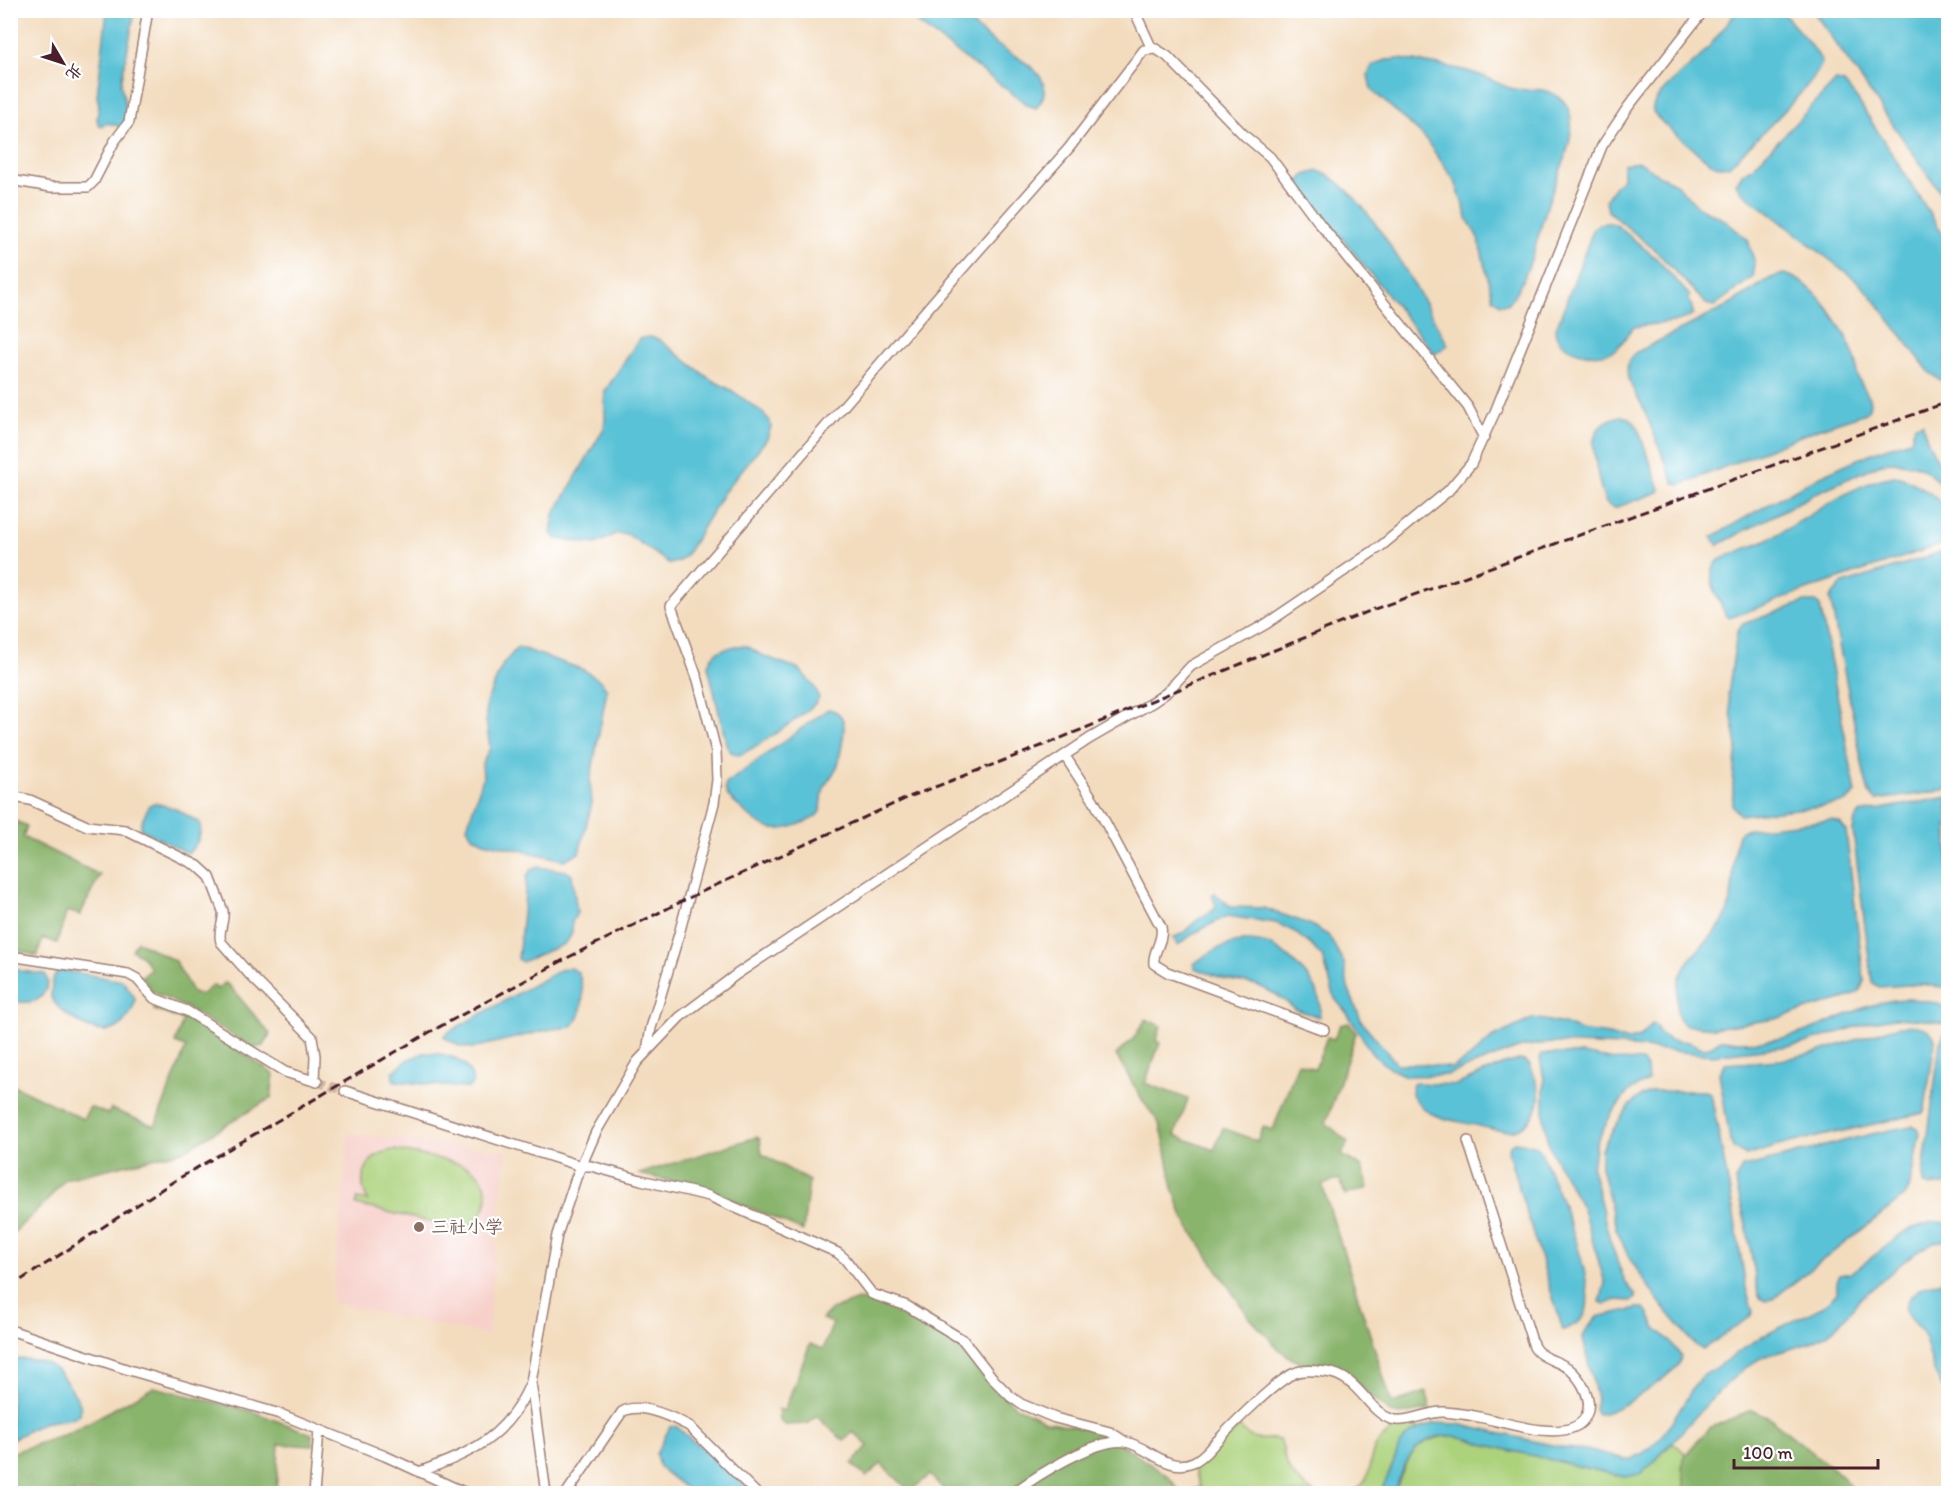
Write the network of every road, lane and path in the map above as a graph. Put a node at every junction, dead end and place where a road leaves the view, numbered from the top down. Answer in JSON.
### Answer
{"nodes":[{"id":1,"x":148,"y":10,"type":"edge"},
{"id":2,"x":1134,"y":10,"type":"edge"},
{"id":3,"x":1704,"y":10,"type":"edge"},
{"id":4,"x":1152,"y":49,"type":"junction"},
{"id":5,"x":10,"y":180,"type":"edge"},
{"id":6,"x":1484,"y":438,"type":"junction"},
{"id":7,"x":1065,"y":756,"type":"junction"},
{"id":8,"x":10,"y":796,"type":"edge"},
{"id":9,"x":10,"y":956,"type":"edge"},
{"id":10,"x":1324,"y":1030,"type":"dead end"},
{"id":11,"x":647,"y":1050,"type":"junction"},
{"id":12,"x":345,"y":1091,"type":"tunnel mouth"},
{"id":13,"x":1468,"y":1141,"type":"dead end"},
{"id":14,"x":581,"y":1166,"type":"junction"},
{"id":15,"x":10,"y":1330,"type":"edge"},
{"id":16,"x":531,"y":1382,"type":"junction"},
{"id":17,"x":319,"y":1430,"type":"junction"},
{"id":18,"x":1126,"y":1442,"type":"junction"},
{"id":19,"x":419,"y":1472,"type":"junction"},
{"id":20,"x":314,"y":1494,"type":"edge"},
{"id":21,"x":468,"y":1494,"type":"edge"},
{"id":22,"x":546,"y":1494,"type":"edge"},
{"id":23,"x":566,"y":1494,"type":"edge"},
{"id":24,"x":757,"y":1494,"type":"edge"},
{"id":25,"x":1012,"y":1494,"type":"edge"}],
"edges":[{"from":1,"to":5,"type":"street"},
{"from":2,"to":4,"type":"street"},
{"from":3,"to":6,"type":"street"},
{"from":4,"to":6,"type":"street"},
{"from":4,"to":11,"type":"street"},
{"from":6,"to":7,"type":"street"},
{"from":7,"to":10,"type":"street"},
{"from":7,"to":11,"type":"street"},
{"from":8,"to":9,"type":"street"},
{"from":11,"to":14,"type":"street"},
{"from":12,"to":14,"type":"street"},
{"from":13,"to":18,"type":"street"},
{"from":14,"to":16,"type":"street"},
{"from":14,"to":18,"type":"street"},
{"from":15,"to":17,"type":"street"},
{"from":16,"to":19,"type":"street"},
{"from":16,"to":22,"type":"street"},
{"from":17,"to":19,"type":"street"},
{"from":17,"to":20,"type":"street"},
{"from":18,"to":25,"type":"street"},
{"from":19,"to":21,"type":"street"},
{"from":23,"to":24,"type":"street"}]}
